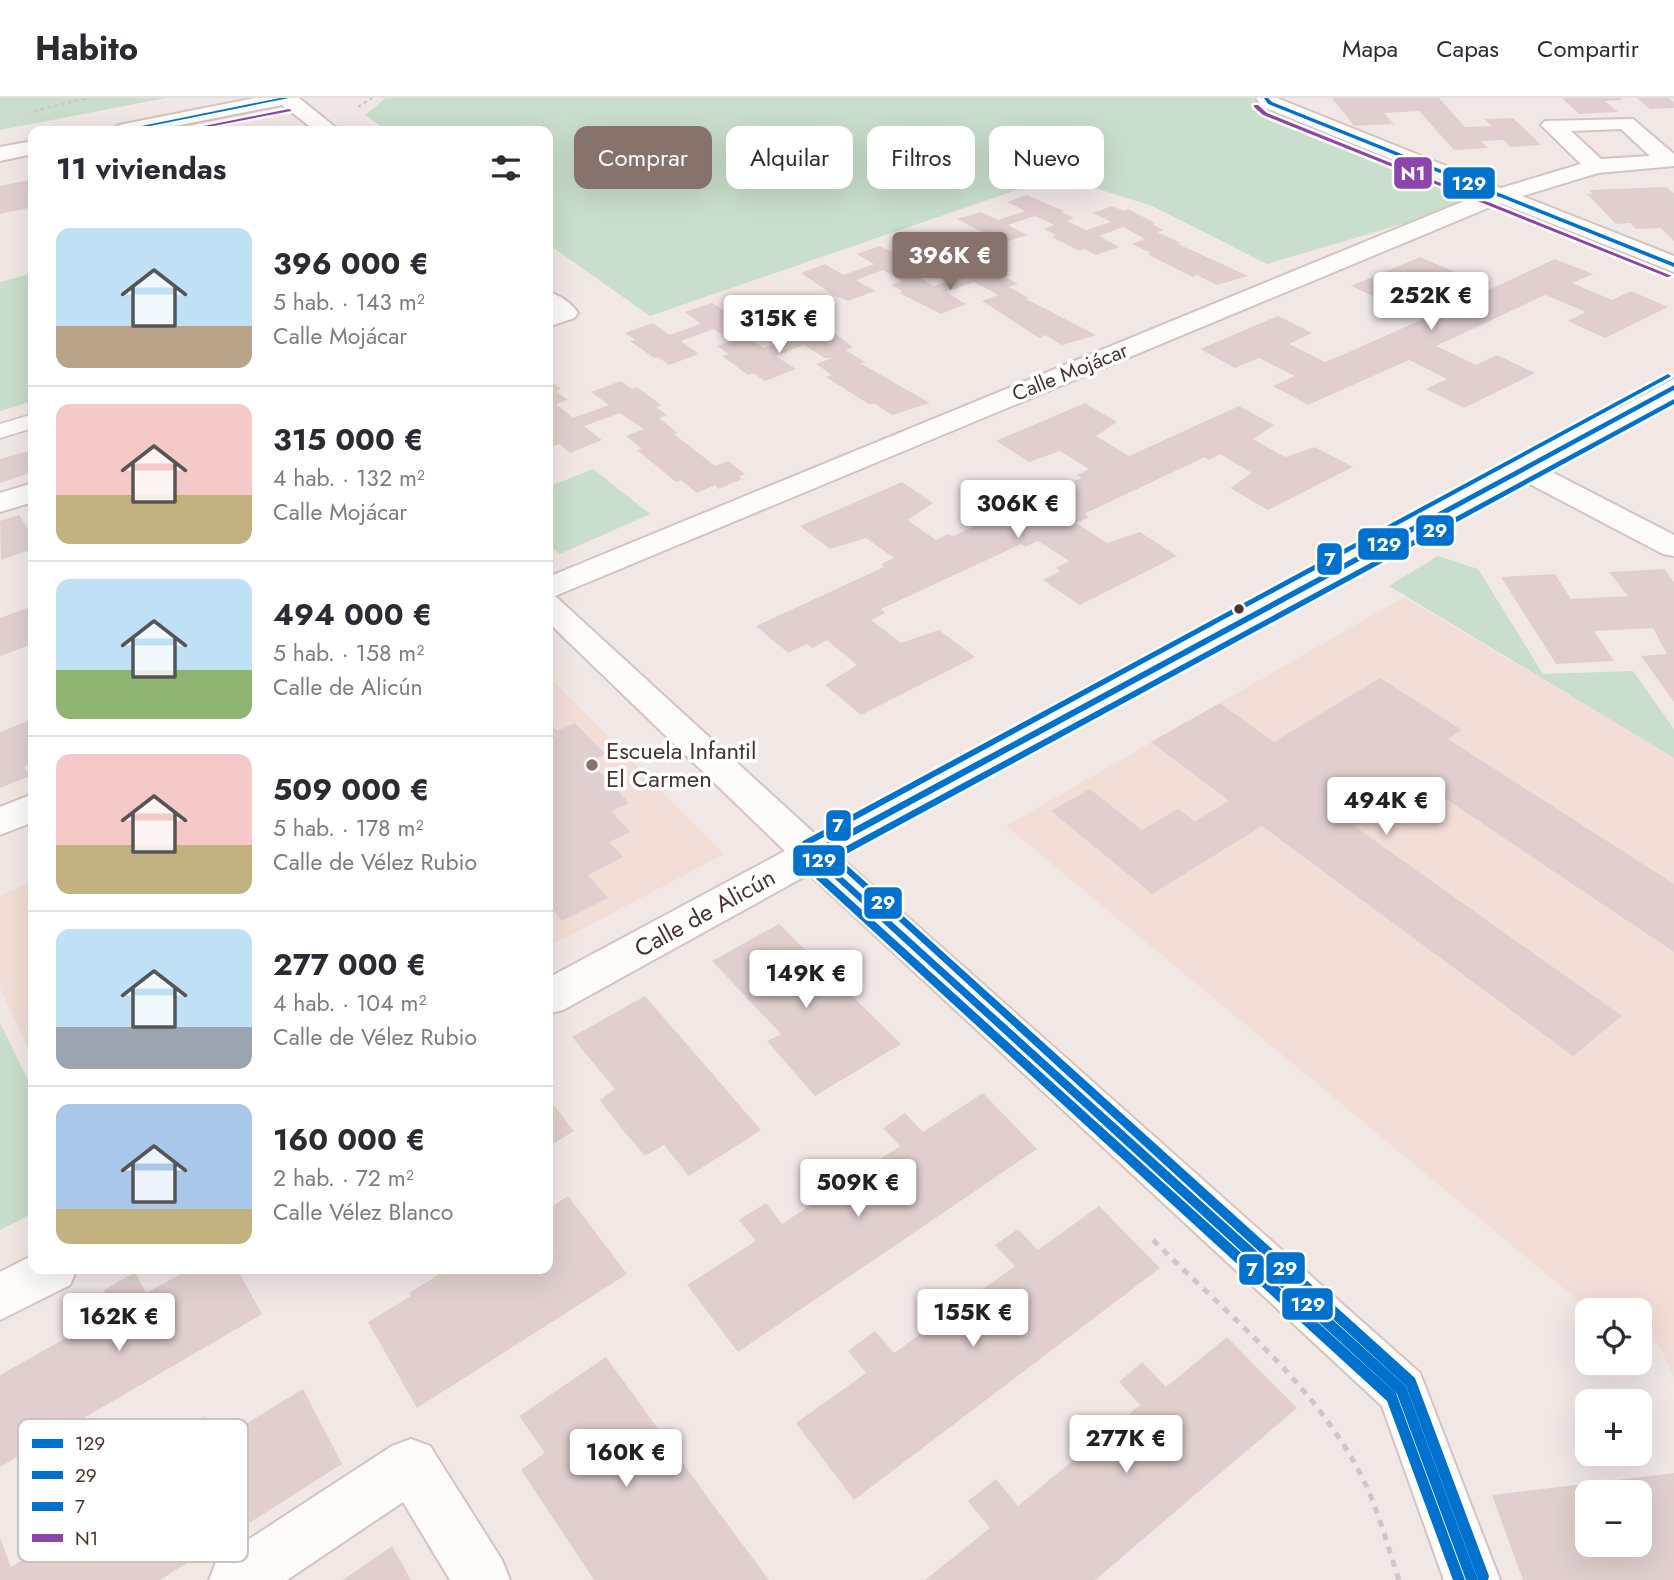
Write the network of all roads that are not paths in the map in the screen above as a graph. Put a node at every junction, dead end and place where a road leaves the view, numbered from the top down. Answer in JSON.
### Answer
{"nodes":[{"id":1,"x":286,"y":98,"type":"edge"},
{"id":2,"x":1266,"y":98,"type":"edge"},
{"id":3,"x":145,"y":126,"type":"edge"},
{"id":4,"x":322,"y":126,"type":"edge"},
{"id":5,"x":28,"y":149,"type":"edge"},
{"id":6,"x":0,"y":154,"type":"edge"},
{"id":7,"x":1596,"y":166,"type":"dead end"},
{"id":8,"x":1497,"y":196,"type":"junction"},
{"id":9,"x":1674,"y":265,"type":"edge"},
{"id":10,"x":553,"y":304,"type":"edge"},
{"id":11,"x":553,"y":317,"type":"edge"},
{"id":12,"x":1674,"y":387,"type":"edge"},
{"id":13,"x":28,"y":423,"type":"edge"},
{"id":14,"x":0,"y":431,"type":"edge"},
{"id":15,"x":1524,"y":470,"type":"junction"},
{"id":16,"x":28,"y":494,"type":"edge"},
{"id":17,"x":0,"y":503,"type":"edge"},
{"id":18,"x":1674,"y":547,"type":"edge"},
{"id":19,"x":553,"y":586,"type":"edge"},
{"id":20,"x":553,"y":609,"type":"edge"},
{"id":21,"x":28,"y":809,"type":"edge"},
{"id":22,"x":0,"y":822,"type":"edge"},
{"id":23,"x":812,"y":854,"type":"junction"},
{"id":24,"x":553,"y":995,"type":"edge"},
{"id":25,"x":43,"y":1274,"type":"edge"},
{"id":26,"x":0,"y":1297,"type":"edge"},
{"id":27,"x":237,"y":1580,"type":"edge"},
{"id":28,"x":482,"y":1580,"type":"edge"},
{"id":29,"x":1472,"y":1580,"type":"edge"}],
"edges":[{"from":1,"to":3,"type":"street"},
{"from":1,"to":4,"type":"street"},
{"from":2,"to":8,"type":"street"},
{"from":5,"to":6,"type":"street"},
{"from":7,"to":8,"type":"street","name":"Calle Mojácar"},
{"from":8,"to":9,"type":"street"},
{"from":8,"to":19,"type":"street","name":"Calle Mojácar"},
{"from":10,"to":11,"type":"street"},
{"from":12,"to":15,"type":"street","name":"Calle de Alicún"},
{"from":13,"to":14,"type":"lane"},
{"from":15,"to":18,"type":"street"},
{"from":15,"to":23,"type":"street","name":"Calle de Alicún"},
{"from":16,"to":17,"type":"street"},
{"from":20,"to":23,"type":"street"},
{"from":21,"to":22,"type":"street"},
{"from":23,"to":24,"type":"street","name":"Calle de Alicún"},
{"from":23,"to":29,"type":"street"},
{"from":25,"to":26,"type":"street"},
{"from":27,"to":28,"type":"street"}]}
